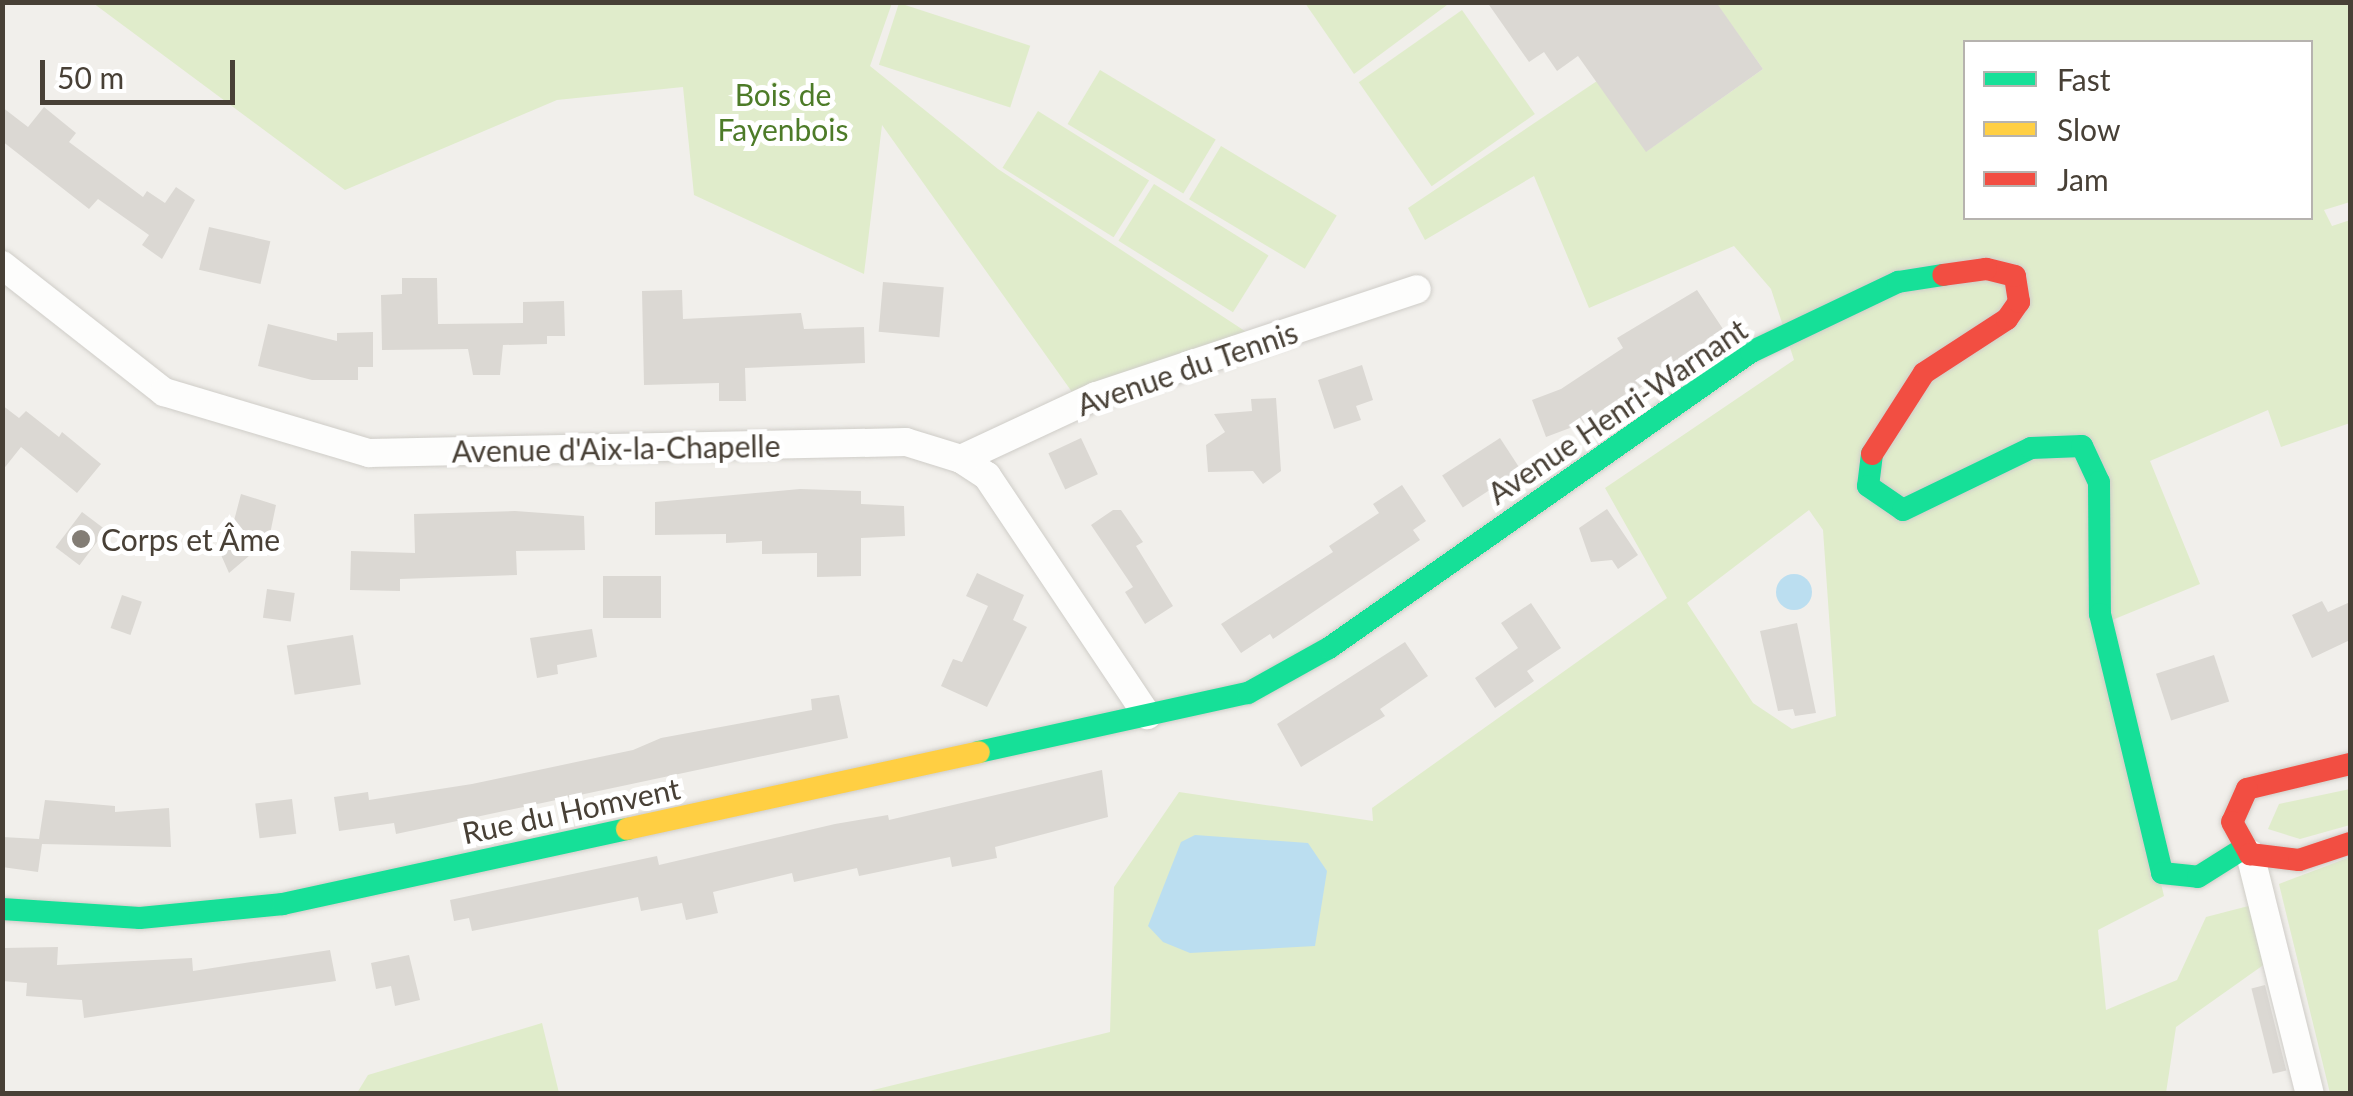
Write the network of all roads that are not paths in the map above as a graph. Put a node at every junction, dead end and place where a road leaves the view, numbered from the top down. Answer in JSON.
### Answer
{"nodes":[{"id":1,"x":2,"y":265,"type":"edge"},
{"id":2,"x":1417,"y":289,"type":"dead end"},
{"id":3,"x":962,"y":458,"type":"junction"},
{"id":4,"x":1147,"y":715,"type":"junction"},
{"id":5,"x":2350,"y":764,"type":"edge"},
{"id":6,"x":2350,"y":843,"type":"edge"},
{"id":7,"x":2247,"y":851,"type":"junction"},
{"id":8,"x":2,"y":909,"type":"edge"},
{"id":9,"x":2310,"y":1094,"type":"edge"}],
"edges":[{"from":1,"to":3,"type":"street","name":"Avenue d'Aix-la-Chapelle"},
{"from":2,"to":3,"type":"street","name":"Avenue du Tennis"},
{"from":3,"to":4,"type":"street","name":"Avenue d'Aix-la-Chapelle"},
{"from":4,"to":7,"type":"street","name":"Avenue Henri-Warnant"},
{"from":4,"to":8,"type":"street","name":"Rue du Homvent"},
{"from":5,"to":7,"type":"street"},
{"from":6,"to":7,"type":"street"},
{"from":7,"to":9,"type":"street"}]}
